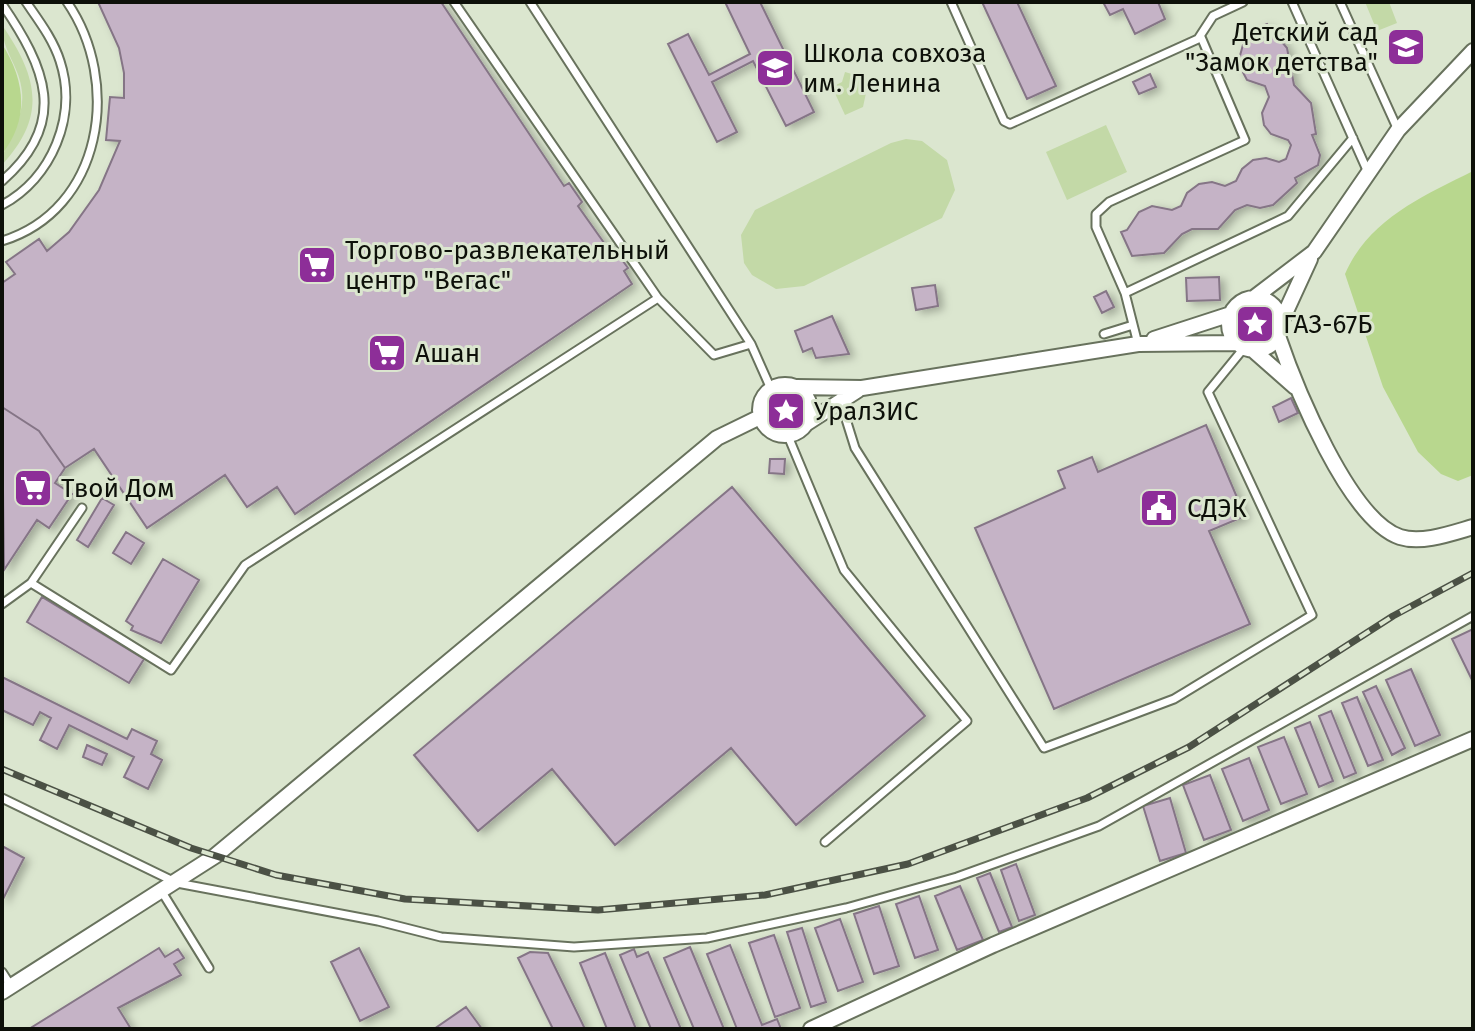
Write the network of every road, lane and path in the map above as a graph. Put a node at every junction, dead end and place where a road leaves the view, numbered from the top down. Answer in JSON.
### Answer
{"nodes":[{"id":1,"x":26,"y":2,"type":"edge"},
{"id":2,"x":67,"y":2,"type":"edge"},
{"id":3,"x":454,"y":2,"type":"edge"},
{"id":4,"x":530,"y":2,"type":"edge"},
{"id":5,"x":951,"y":2,"type":"edge"},
{"id":6,"x":1213,"y":2,"type":"edge"},
{"id":7,"x":1243,"y":2,"type":"edge"},
{"id":8,"x":1292,"y":2,"type":"edge"},
{"id":9,"x":1340,"y":2,"type":"edge"},
{"id":10,"x":2,"y":4,"type":"edge"},
{"id":11,"x":1218,"y":13,"type":"junction"},
{"id":12,"x":1201,"y":37,"type":"junction"},
{"id":13,"x":1471,"y":56,"type":"edge"},
{"id":14,"x":1398,"y":130,"type":"junction"},
{"id":15,"x":1353,"y":138,"type":"junction"},
{"id":16,"x":1367,"y":170,"type":"junction"},
{"id":17,"x":2,"y":181,"type":"edge"},
{"id":18,"x":2,"y":205,"type":"edge"},
{"id":19,"x":2,"y":241,"type":"edge"},
{"id":20,"x":1314,"y":252,"type":"junction"},
{"id":21,"x":1125,"y":293,"type":"junction"},
{"id":22,"x":1255,"y":297,"type":"junction"},
{"id":23,"x":658,"y":298,"type":"junction"},
{"id":24,"x":1231,"y":314,"type":"junction"},
{"id":25,"x":1282,"y":320,"type":"junction"},
{"id":26,"x":1133,"y":325,"type":"junction"},
{"id":27,"x":1104,"y":334,"type":"dead end"},
{"id":28,"x":1278,"y":336,"type":"junction"},
{"id":29,"x":751,"y":344,"type":"junction"},
{"id":30,"x":1138,"y":344,"type":"junction"},
{"id":31,"x":1245,"y":347,"type":"junction"},
{"id":32,"x":797,"y":387,"type":"junction"},
{"id":33,"x":1295,"y":387,"type":"junction"},
{"id":34,"x":862,"y":388,"type":"junction"},
{"id":35,"x":771,"y":389,"type":"junction"},
{"id":36,"x":840,"y":399,"type":"junction"},
{"id":37,"x":760,"y":417,"type":"junction"},
{"id":38,"x":807,"y":423,"type":"junction"},
{"id":39,"x":788,"y":436,"type":"junction"},
{"id":40,"x":82,"y":508,"type":"dead end"},
{"id":41,"x":1473,"y":527,"type":"edge"},
{"id":42,"x":31,"y":583,"type":"junction"},
{"id":43,"x":2,"y":604,"type":"edge"},
{"id":44,"x":1473,"y":616,"type":"edge"},
{"id":45,"x":1473,"y":739,"type":"edge"},
{"id":46,"x":2,"y":798,"type":"edge"},
{"id":47,"x":825,"y":842,"type":"dead end"},
{"id":48,"x":177,"y":883,"type":"junction"},
{"id":49,"x":162,"y":892,"type":"junction"},
{"id":50,"x":209,"y":968,"type":"dead end"},
{"id":51,"x":2,"y":972,"type":"edge"},
{"id":52,"x":7,"y":989,"type":"edge"},
{"id":53,"x":811,"y":1029,"type":"edge"}],
"edges":[{"from":1,"to":18,"type":"lane"},
{"from":2,"to":19,"type":"lane"},
{"from":3,"to":23,"type":"lane"},
{"from":4,"to":29,"type":"lane"},
{"from":5,"to":12,"type":"lane"},
{"from":6,"to":11,"type":"lane"},
{"from":7,"to":11,"type":"lane"},
{"from":8,"to":15,"type":"lane"},
{"from":9,"to":14,"type":"lane"},
{"from":10,"to":17,"type":"lane"},
{"from":11,"to":12,"type":"lane"},
{"from":12,"to":21,"type":"lane"},
{"from":13,"to":14,"type":"street"},
{"from":14,"to":16,"type":"street"},
{"from":15,"to":16,"type":"lane"},
{"from":15,"to":21,"type":"lane"},
{"from":16,"to":20,"type":"street"},
{"from":20,"to":22,"type":"street"},
{"from":20,"to":25,"type":"street"},
{"from":21,"to":26,"type":"lane"},
{"from":22,"to":24,"type":"street"},
{"from":22,"to":25,"type":"street"},
{"from":23,"to":29,"type":"lane"},
{"from":23,"to":42,"type":"lane"},
{"from":24,"to":30,"type":"street"},
{"from":24,"to":31,"type":"street"},
{"from":25,"to":28,"type":"street"},
{"from":26,"to":27,"type":"lane"},
{"from":26,"to":30,"type":"lane"},
{"from":28,"to":31,"type":"street"},
{"from":28,"to":33,"type":"street"},
{"from":29,"to":35,"type":"lane"},
{"from":30,"to":31,"type":"street"},
{"from":30,"to":34,"type":"street"},
{"from":31,"to":33,"type":"street"},
{"from":31,"to":36,"type":"lane"},
{"from":32,"to":34,"type":"street"},
{"from":32,"to":35,"type":"street"},
{"from":32,"to":38,"type":"street"},
{"from":33,"to":41,"type":"street"},
{"from":34,"to":36,"type":"street"},
{"from":35,"to":37,"type":"street"},
{"from":36,"to":38,"type":"street"},
{"from":37,"to":39,"type":"street"},
{"from":37,"to":48,"type":"street"},
{"from":38,"to":39,"type":"street"},
{"from":39,"to":47,"type":"lane"},
{"from":40,"to":42,"type":"lane"},
{"from":42,"to":43,"type":"lane"},
{"from":44,"to":48,"type":"lane"},
{"from":45,"to":53,"type":"street"},
{"from":46,"to":48,"type":"lane"},
{"from":48,"to":49,"type":"street"},
{"from":49,"to":50,"type":"lane"},
{"from":49,"to":52,"type":"street"},
{"from":51,"to":52,"type":"lane"}]}
